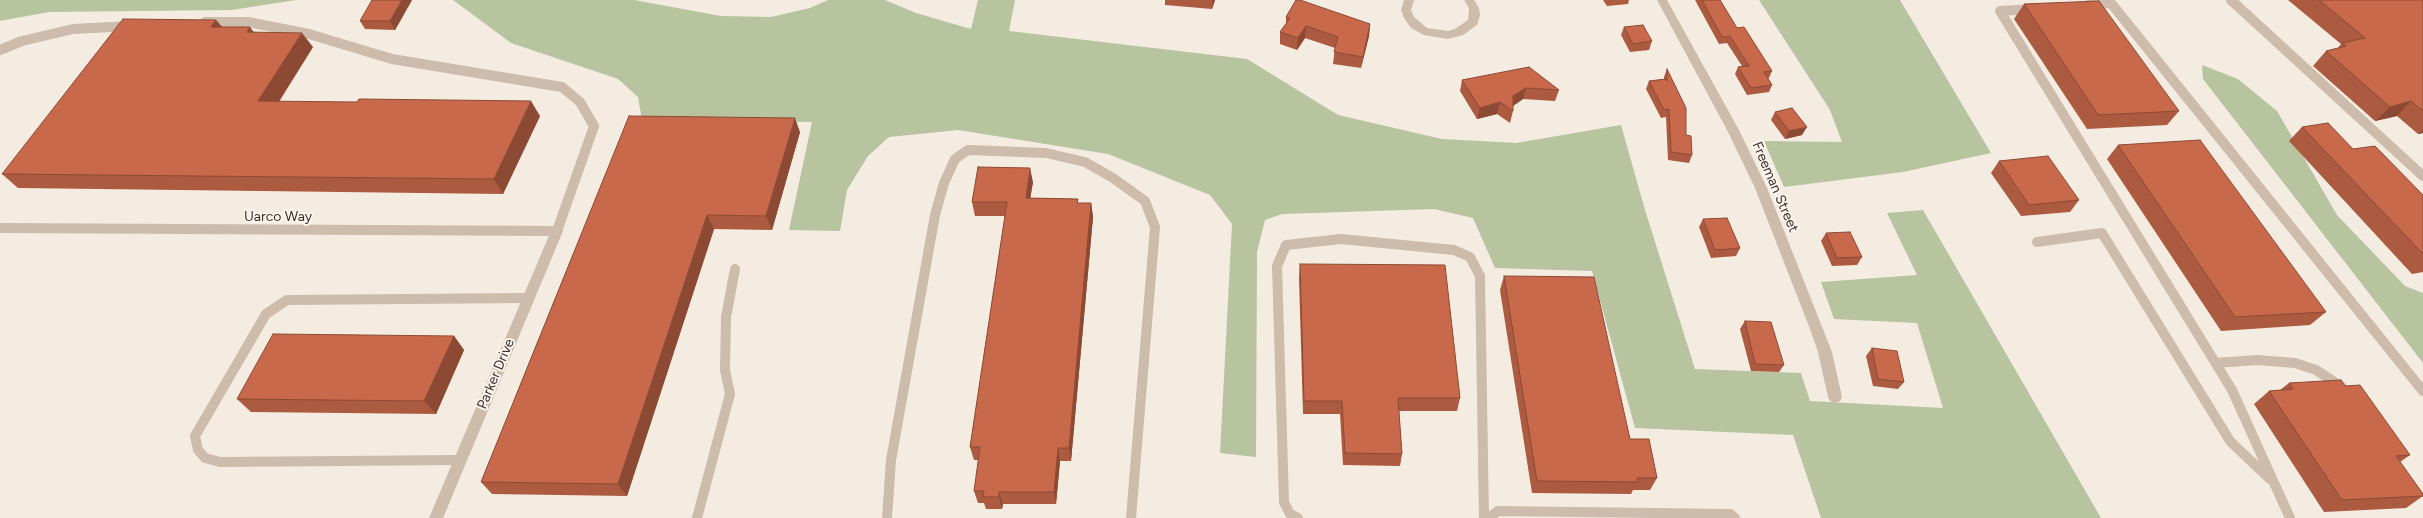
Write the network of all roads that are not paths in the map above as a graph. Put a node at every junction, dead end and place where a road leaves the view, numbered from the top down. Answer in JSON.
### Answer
{"nodes":[{"id":1,"x":1468,"y":0,"type":"edge"},
{"id":2,"x":1662,"y":0,"type":"edge"},
{"id":3,"x":2231,"y":0,"type":"edge"},
{"id":4,"x":1405,"y":1,"type":"edge"},
{"id":5,"x":2074,"y":6,"type":"edge"},
{"id":6,"x":2046,"y":8,"type":"edge"},
{"id":7,"x":191,"y":22,"type":"edge"},
{"id":8,"x":142,"y":25,"type":"edge"},
{"id":9,"x":0,"y":50,"type":"edge"},
{"id":10,"x":2423,"y":176,"type":"edge"},
{"id":11,"x":0,"y":228,"type":"edge"},
{"id":12,"x":557,"y":231,"type":"junction"},
{"id":13,"x":2037,"y":242,"type":"dead end"},
{"id":14,"x":735,"y":269,"type":"dead end"},
{"id":15,"x":528,"y":298,"type":"junction"},
{"id":16,"x":2216,"y":363,"type":"junction"},
{"id":17,"x":2423,"y":391,"type":"edge"},
{"id":18,"x":1834,"y":397,"type":"dead end"},
{"id":19,"x":2352,"y":397,"type":"edge"},
{"id":20,"x":460,"y":460,"type":"junction"},
{"id":21,"x":2275,"y":484,"type":"junction"},
{"id":22,"x":1732,"y":516,"type":"edge"},
{"id":23,"x":436,"y":518,"type":"edge"},
{"id":24,"x":698,"y":518,"type":"edge"},
{"id":25,"x":887,"y":518,"type":"edge"},
{"id":26,"x":1132,"y":518,"type":"edge"},
{"id":27,"x":1298,"y":518,"type":"edge"},
{"id":28,"x":1484,"y":518,"type":"edge"},
{"id":29,"x":1489,"y":518,"type":"edge"},
{"id":30,"x":2290,"y":518,"type":"edge"}],
"edges":[{"from":1,"to":4,"type":"street"},
{"from":2,"to":18,"type":"street","name":"Freeman Street"},
{"from":3,"to":10,"type":"lane"},
{"from":5,"to":17,"type":"lane"},
{"from":6,"to":16,"type":"lane"},
{"from":7,"to":12,"type":"lane"},
{"from":8,"to":9,"type":"lane"},
{"from":11,"to":12,"type":"lane","name":"Uarco Way"},
{"from":12,"to":15,"type":"street","name":"Parker Drive"},
{"from":13,"to":21,"type":"lane"},
{"from":14,"to":24,"type":"lane"},
{"from":15,"to":20,"type":"street","name":"Parker Drive"},
{"from":15,"to":20,"type":"lane"},
{"from":16,"to":19,"type":"lane"},
{"from":16,"to":21,"type":"lane"},
{"from":20,"to":23,"type":"street","name":"Parker Drive"},
{"from":21,"to":30,"type":"lane"},
{"from":22,"to":29,"type":"lane"},
{"from":25,"to":26,"type":"lane"},
{"from":27,"to":28,"type":"lane"}]}
